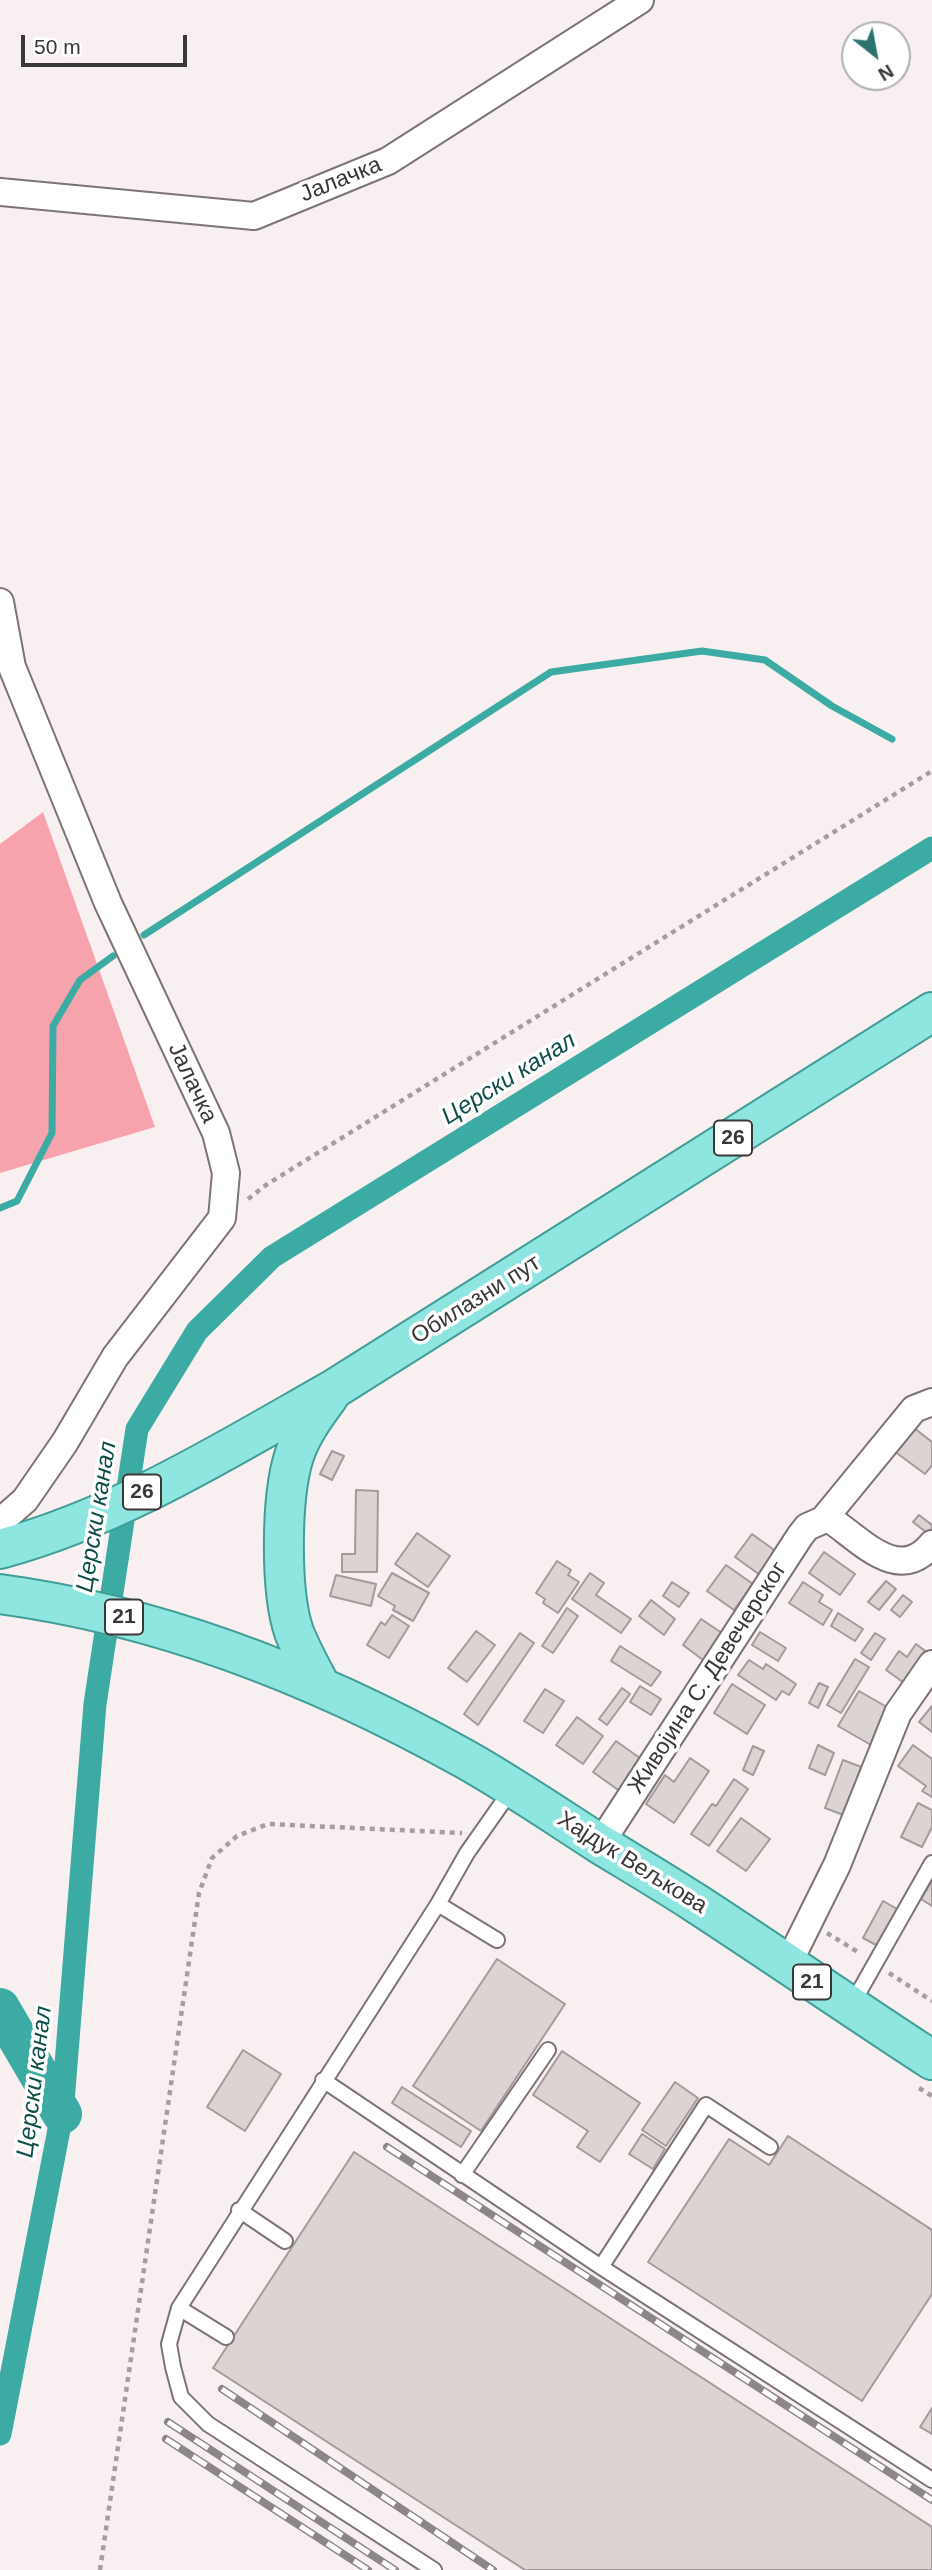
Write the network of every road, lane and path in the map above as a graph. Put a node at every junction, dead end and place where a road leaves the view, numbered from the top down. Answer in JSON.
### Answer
{"nodes":[{"id":1,"x":640,"y":0,"type":"edge"},
{"id":2,"x":0,"y":192,"type":"edge"},
{"id":3,"x":0,"y":601,"type":"edge"},
{"id":4,"x":932,"y":771,"type":"edge"},
{"id":5,"x":932,"y":1012,"type":"edge"},
{"id":6,"x":222,"y":1218,"type":"junction"},
{"id":7,"x":334,"y":1389,"type":"junction"},
{"id":8,"x":932,"y":1402,"type":"edge"},
{"id":9,"x":823,"y":1520,"type":"junction"},
{"id":10,"x":4,"y":1539,"type":"edge"},
{"id":11,"x":932,"y":1544,"type":"edge"},
{"id":12,"x":15,"y":1596,"type":"edge"},
{"id":13,"x":932,"y":1664,"type":"edge"},
{"id":14,"x":320,"y":1685,"type":"junction"},
{"id":15,"x":513,"y":1788,"type":"junction"},
{"id":16,"x":481,"y":1834,"type":"junction"},
{"id":17,"x":600,"y":1844,"type":"junction"},
{"id":18,"x":932,"y":1863,"type":"edge"},
{"id":19,"x":438,"y":1904,"type":"junction"},
{"id":20,"x":497,"y":1940,"type":"dead end"},
{"id":21,"x":787,"y":1966,"type":"junction"},
{"id":22,"x":851,"y":2007,"type":"junction"},
{"id":23,"x":548,"y":2050,"type":"dead end"},
{"id":24,"x":921,"y":2071,"type":"edge"},
{"id":25,"x":323,"y":2080,"type":"junction"},
{"id":26,"x":932,"y":2096,"type":"edge"},
{"id":27,"x":770,"y":2147,"type":"dead end"},
{"id":28,"x":462,"y":2175,"type":"junction"},
{"id":29,"x":240,"y":2210,"type":"junction"},
{"id":30,"x":285,"y":2241,"type":"dead end"},
{"id":31,"x":601,"y":2267,"type":"junction"},
{"id":32,"x":179,"y":2308,"type":"junction"},
{"id":33,"x":226,"y":2337,"type":"dead end"},
{"id":34,"x":932,"y":2480,"type":"edge"},
{"id":35,"x":100,"y":2570,"type":"edge"},
{"id":36,"x":434,"y":2570,"type":"edge"}],
"edges":[{"from":1,"to":2,"type":"street","name":"Јалачка"},
{"from":3,"to":6,"type":"street","name":"Јалачка"},
{"from":4,"to":6,"type":"path"},
{"from":5,"to":7,"type":"main road","name":"Обилазни пут","number":"26"},
{"from":6,"to":10,"type":"street"},
{"from":7,"to":10,"type":"main road","name":"Обилазни пут","number":"26"},
{"from":7,"to":14,"type":"main road"},
{"from":8,"to":9,"type":"street","name":"Живојина С. Девечерског"},
{"from":9,"to":11,"type":"street"},
{"from":9,"to":17,"type":"street","name":"Живојина С. Девечерског"},
{"from":12,"to":14,"type":"main road","number":"21"},
{"from":13,"to":21,"type":"street"},
{"from":14,"to":15,"type":"main road","name":"Хајдук Вељкова","number":"21"},
{"from":15,"to":16,"type":"lane"},
{"from":15,"to":17,"type":"main road","name":"Хајдук Вељкова","number":"21"},
{"from":16,"to":19,"type":"lane"},
{"from":16,"to":35,"type":"path"},
{"from":17,"to":21,"type":"main road","name":"Хајдук Вељкова","number":"21"},
{"from":18,"to":22,"type":"lane"},
{"from":19,"to":20,"type":"lane"},
{"from":19,"to":25,"type":"lane"},
{"from":21,"to":22,"type":"main road","name":"Хајдук Вељкова","number":"21"},
{"from":22,"to":24,"type":"main road","name":"Хајдук Вељкова","number":"21"},
{"from":23,"to":28,"type":"lane"},
{"from":24,"to":26,"type":"path"},
{"from":25,"to":28,"type":"lane"},
{"from":25,"to":29,"type":"lane"},
{"from":27,"to":31,"type":"lane"},
{"from":28,"to":31,"type":"lane"},
{"from":29,"to":30,"type":"lane"},
{"from":29,"to":32,"type":"lane"},
{"from":31,"to":34,"type":"lane"},
{"from":32,"to":33,"type":"lane"},
{"from":32,"to":36,"type":"lane"}]}
